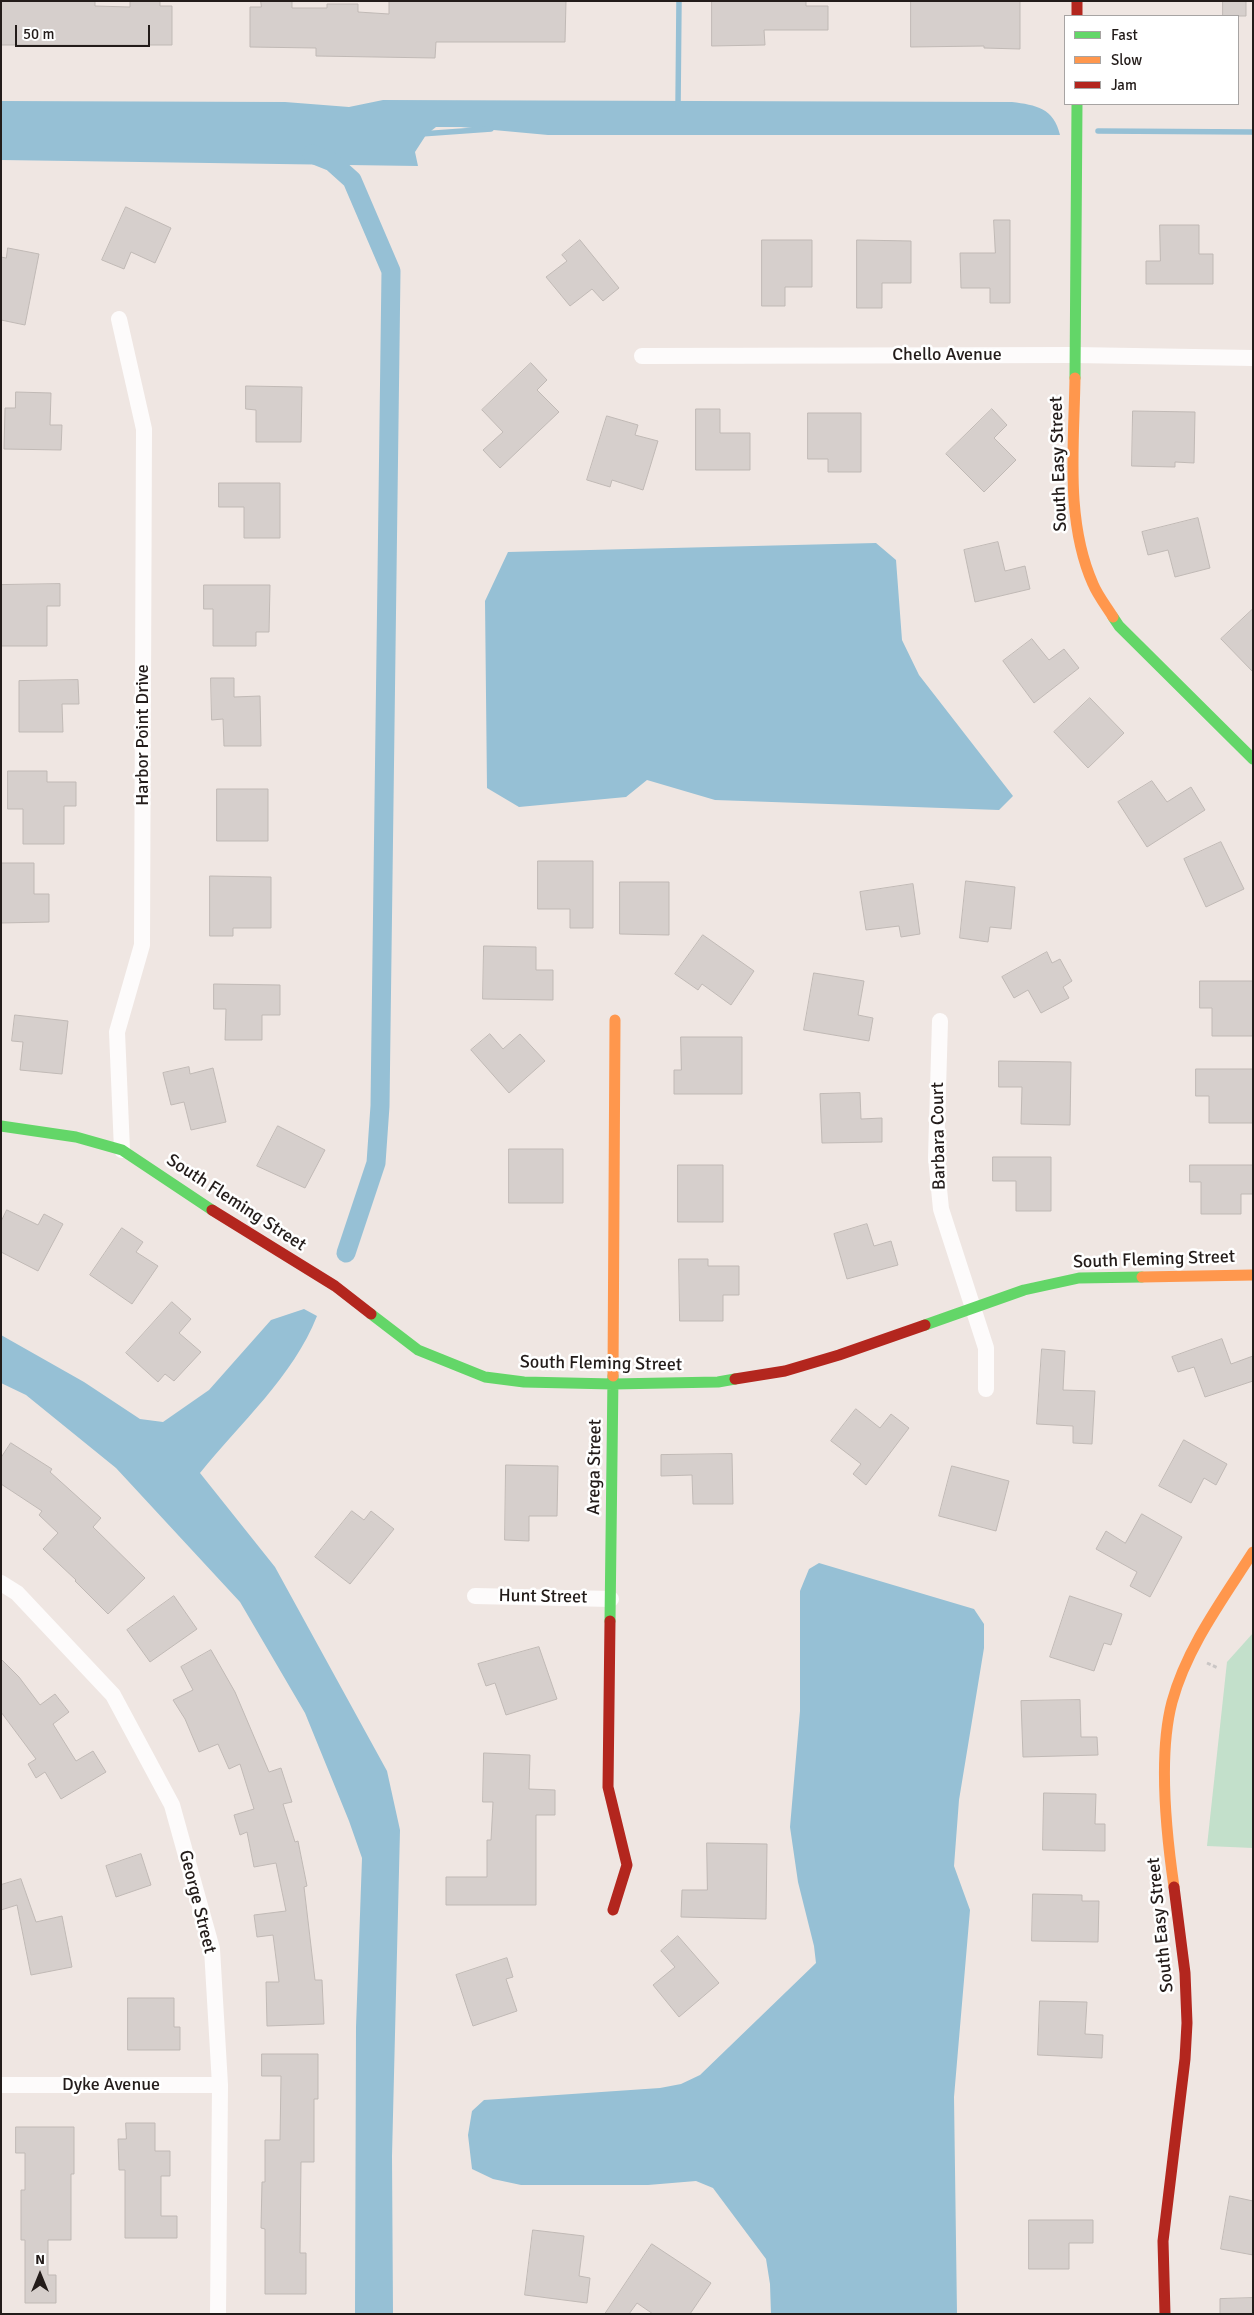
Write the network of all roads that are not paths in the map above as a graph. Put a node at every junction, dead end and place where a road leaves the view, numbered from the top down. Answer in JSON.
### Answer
{"nodes":[{"id":1,"x":1077,"y":1,"type":"edge"},
{"id":2,"x":1077,"y":15,"type":"edge"},
{"id":3,"x":1077,"y":105,"type":"edge"},
{"id":4,"x":119,"y":319,"type":"dead end"},
{"id":5,"x":1075,"y":355,"type":"junction"},
{"id":6,"x":642,"y":356,"type":"dead end"},
{"id":7,"x":1253,"y":358,"type":"edge"},
{"id":8,"x":1253,"y":759,"type":"edge"},
{"id":9,"x":615,"y":1020,"type":"dead end"},
{"id":10,"x":940,"y":1021,"type":"dead end"},
{"id":11,"x":1,"y":1126,"type":"edge"},
{"id":12,"x":122,"y":1150,"type":"junction"},
{"id":13,"x":1253,"y":1275,"type":"edge"},
{"id":14,"x":973,"y":1307,"type":"junction"},
{"id":15,"x":613,"y":1384,"type":"junction"},
{"id":16,"x":986,"y":1389,"type":"dead end"},
{"id":17,"x":1253,"y":1552,"type":"edge"},
{"id":18,"x":1,"y":1583,"type":"edge"},
{"id":19,"x":475,"y":1596,"type":"dead end"},
{"id":20,"x":611,"y":1599,"type":"junction"},
{"id":21,"x":614,"y":1910,"type":"dead end"},
{"id":22,"x":1,"y":2085,"type":"edge"},
{"id":23,"x":220,"y":2086,"type":"junction"},
{"id":24,"x":218,"y":2314,"type":"edge"},
{"id":25,"x":1165,"y":2314,"type":"edge"}],
"edges":[{"from":1,"to":2,"type":"street"},
{"from":3,"to":5,"type":"street","name":"South Easy Street"},
{"from":4,"to":12,"type":"street","name":"Harbor Point Drive"},
{"from":5,"to":6,"type":"street","name":"Chello Avenue"},
{"from":5,"to":7,"type":"street","name":"Chello Avenue"},
{"from":5,"to":8,"type":"street","name":"South Easy Street"},
{"from":9,"to":15,"type":"street","name":"Arega Street"},
{"from":10,"to":14,"type":"street","name":"Barbara Court"},
{"from":11,"to":12,"type":"street","name":"South Fleming Street"},
{"from":12,"to":15,"type":"street","name":"South Fleming Street"},
{"from":13,"to":14,"type":"street","name":"South Fleming Street"},
{"from":14,"to":15,"type":"street","name":"South Fleming Street"},
{"from":14,"to":16,"type":"street","name":"Barbara Court"},
{"from":15,"to":20,"type":"street","name":"Arega Street"},
{"from":17,"to":25,"type":"street","name":"South Easy Street"},
{"from":18,"to":23,"type":"street","name":"George Street"},
{"from":19,"to":20,"type":"street","name":"Hunt Street"},
{"from":20,"to":21,"type":"street","name":"Arega Street"},
{"from":22,"to":23,"type":"street","name":"Dyke Avenue"},
{"from":23,"to":24,"type":"street","name":"George Street"}]}
